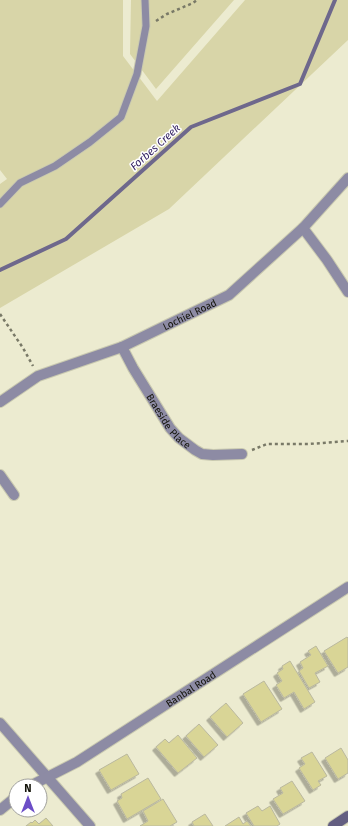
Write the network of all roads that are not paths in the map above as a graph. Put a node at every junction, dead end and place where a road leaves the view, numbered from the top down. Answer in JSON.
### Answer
{"nodes":[{"id":1,"x":145,"y":0,"type":"edge"},
{"id":2,"x":348,"y":178,"type":"edge"},
{"id":3,"x":0,"y":204,"type":"edge"},
{"id":4,"x":303,"y":228,"type":"junction"},
{"id":5,"x":348,"y":292,"type":"edge"},
{"id":6,"x":122,"y":347,"type":"junction"},
{"id":7,"x":0,"y":402,"type":"edge"},
{"id":8,"x":242,"y":454,"type":"road end"},
{"id":9,"x":0,"y":475,"type":"edge"},
{"id":10,"x":14,"y":496,"type":"dead end"},
{"id":11,"x":348,"y":587,"type":"edge"},
{"id":12,"x":0,"y":723,"type":"edge"},
{"id":13,"x":47,"y":778,"type":"joint"},
{"id":14,"x":48,"y":779,"type":"edge"},
{"id":15,"x":8,"y":804,"type":"edge"},
{"id":16,"x":0,"y":810,"type":"edge"},
{"id":17,"x":348,"y":816,"type":"edge"},
{"id":18,"x":90,"y":826,"type":"edge"},
{"id":19,"x":333,"y":826,"type":"edge"}],
"edges":[{"from":1,"to":3,"type":"lane"},
{"from":2,"to":4,"type":"street","name":"Lochiel Road"},
{"from":4,"to":5,"type":"street"},
{"from":4,"to":6,"type":"street","name":"Lochiel Road"},
{"from":6,"to":7,"type":"street","name":"Lochiel Road"},
{"from":6,"to":8,"type":"street","name":"Braeside Place"},
{"from":9,"to":10,"type":"street"},
{"from":11,"to":13,"type":"street","name":"Banbal Road"},
{"from":12,"to":13,"type":"street"},
{"from":14,"to":18,"type":"street"},
{"from":15,"to":16,"type":"street"},
{"from":17,"to":19,"type":"street"}]}
